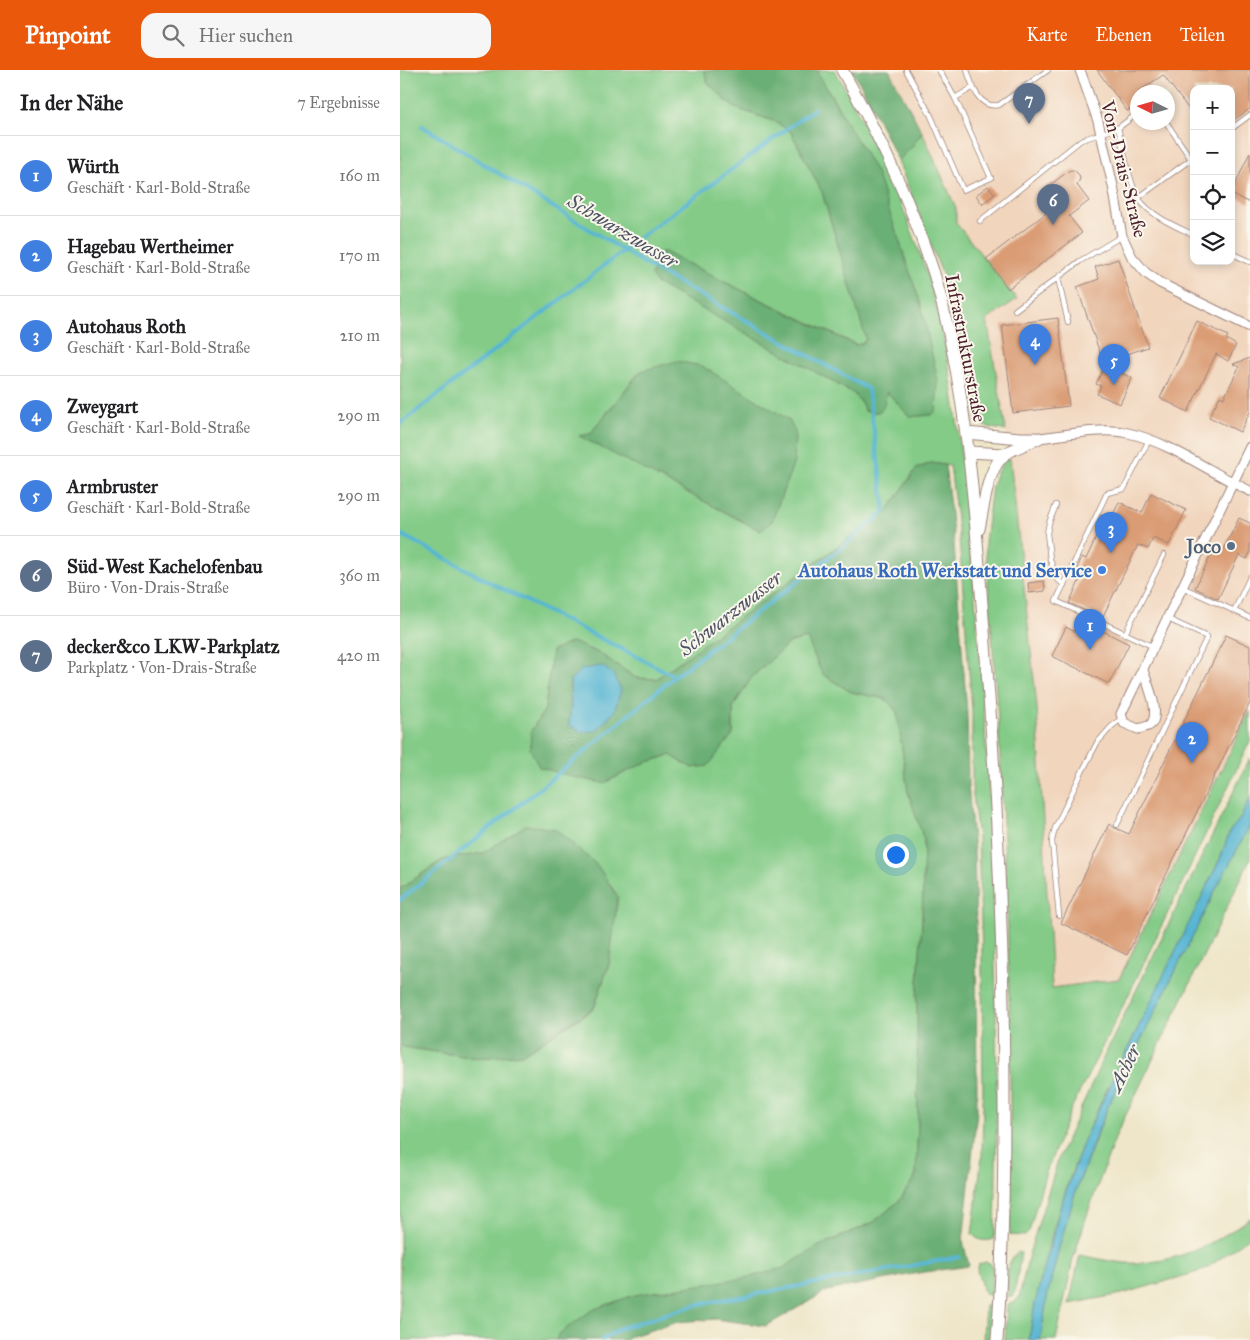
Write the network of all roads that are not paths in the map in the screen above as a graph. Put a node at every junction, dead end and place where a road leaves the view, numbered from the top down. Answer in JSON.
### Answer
{"nodes":[{"id":1,"x":842,"y":70,"type":"edge"},
{"id":2,"x":906,"y":70,"type":"edge"},
{"id":3,"x":940,"y":70,"type":"edge"},
{"id":4,"x":967,"y":70,"type":"edge"},
{"id":5,"x":1048,"y":70,"type":"edge"},
{"id":6,"x":1080,"y":70,"type":"edge"},
{"id":7,"x":972,"y":88,"type":"junction"},
{"id":8,"x":955,"y":98,"type":"junction"},
{"id":9,"x":1250,"y":115,"type":"edge"},
{"id":10,"x":1130,"y":119,"type":"edge"},
{"id":11,"x":1235,"y":126,"type":"edge"},
{"id":12,"x":1118,"y":128,"type":"junction"},
{"id":13,"x":1172,"y":130,"type":"edge"},
{"id":14,"x":1101,"y":134,"type":"junction"},
{"id":15,"x":1190,"y":155,"type":"edge"},
{"id":16,"x":1190,"y":159,"type":"edge"},
{"id":17,"x":1138,"y":198,"type":"junction"},
{"id":18,"x":980,"y":221,"type":"dead end"},
{"id":19,"x":1190,"y":232,"type":"edge"},
{"id":20,"x":1122,"y":236,"type":"junction"},
{"id":21,"x":1235,"y":255,"type":"edge"},
{"id":22,"x":1250,"y":262,"type":"edge"},
{"id":23,"x":1058,"y":278,"type":"junction"},
{"id":24,"x":1015,"y":310,"type":"dead end"},
{"id":25,"x":1068,"y":322,"type":"dead end"},
{"id":26,"x":1250,"y":327,"type":"edge"},
{"id":27,"x":966,"y":433,"type":"junction"},
{"id":28,"x":1039,"y":438,"type":"junction"},
{"id":29,"x":1149,"y":440,"type":"junction"},
{"id":30,"x":1250,"y":447,"type":"edge"},
{"id":31,"x":969,"y":452,"type":"junction"},
{"id":32,"x":1005,"y":454,"type":"junction"},
{"id":33,"x":1232,"y":482,"type":"junction"},
{"id":34,"x":1250,"y":491,"type":"edge"},
{"id":35,"x":1056,"y":505,"type":"dead end"},
{"id":36,"x":977,"y":543,"type":"junction"},
{"id":37,"x":1164,"y":556,"type":"dead end"},
{"id":38,"x":1250,"y":577,"type":"edge"},
{"id":39,"x":1064,"y":585,"type":"junction"},
{"id":40,"x":1182,"y":587,"type":"junction"},
{"id":41,"x":1234,"y":611,"type":"junction"},
{"id":42,"x":1168,"y":618,"type":"junction"},
{"id":43,"x":1250,"y":618,"type":"edge"},
{"id":44,"x":1125,"y":634,"type":"junction"},
{"id":45,"x":1154,"y":647,"type":"junction"},
{"id":46,"x":1143,"y":670,"type":"junction"},
{"id":47,"x":1122,"y":718,"type":"junction"},
{"id":48,"x":1117,"y":825,"type":"dead end"},
{"id":49,"x":1059,"y":916,"type":"dead end"},
{"id":50,"x":997,"y":1340,"type":"edge"}],
"edges":[{"from":1,"to":27,"type":"street","name":"Infrastrukturstraße"},
{"from":2,"to":8,"type":"lane"},
{"from":3,"to":8,"type":"lane"},
{"from":4,"to":7,"type":"lane"},
{"from":5,"to":7,"type":"lane"},
{"from":6,"to":14,"type":"street","name":"Von-Drais-Straße"},
{"from":7,"to":8,"type":"lane"},
{"from":9,"to":11,"type":"lane"},
{"from":10,"to":12,"type":"lane"},
{"from":12,"to":14,"type":"lane"},
{"from":12,"to":17,"type":"lane"},
{"from":13,"to":15,"type":"lane"},
{"from":14,"to":18,"type":"lane"},
{"from":14,"to":20,"type":"street","name":"Von-Drais-Straße"},
{"from":16,"to":17,"type":"lane"},
{"from":17,"to":19,"type":"lane"},
{"from":20,"to":23,"type":"lane"},
{"from":20,"to":26,"type":"street","name":"Von-Drais-Straße"},
{"from":21,"to":22,"type":"lane"},
{"from":23,"to":24,"type":"lane"},
{"from":23,"to":25,"type":"lane"},
{"from":27,"to":28,"type":"street"},
{"from":27,"to":31,"type":"street","name":"Infrastrukturstraße"},
{"from":28,"to":29,"type":"street"},
{"from":28,"to":32,"type":"street"},
{"from":29,"to":33,"type":"street"},
{"from":29,"to":39,"type":"lane"},
{"from":30,"to":33,"type":"street"},
{"from":31,"to":32,"type":"street"},
{"from":31,"to":36,"type":"street","name":"Infrastrukturstraße"},
{"from":32,"to":36,"type":"street"},
{"from":33,"to":34,"type":"street"},
{"from":33,"to":40,"type":"street"},
{"from":35,"to":39,"type":"lane"},
{"from":36,"to":50,"type":"street","name":"Infrastrukturstraße"},
{"from":37,"to":44,"type":"lane"},
{"from":38,"to":41,"type":"lane"},
{"from":39,"to":44,"type":"lane"},
{"from":40,"to":41,"type":"lane"},
{"from":40,"to":42,"type":"street"},
{"from":41,"to":43,"type":"lane"},
{"from":42,"to":45,"type":"street"},
{"from":42,"to":48,"type":"lane"},
{"from":44,"to":45,"type":"lane"},
{"from":45,"to":46,"type":"street"},
{"from":46,"to":47,"type":"street"},
{"from":46,"to":47,"type":"street"},
{"from":47,"to":49,"type":"lane"}]}
